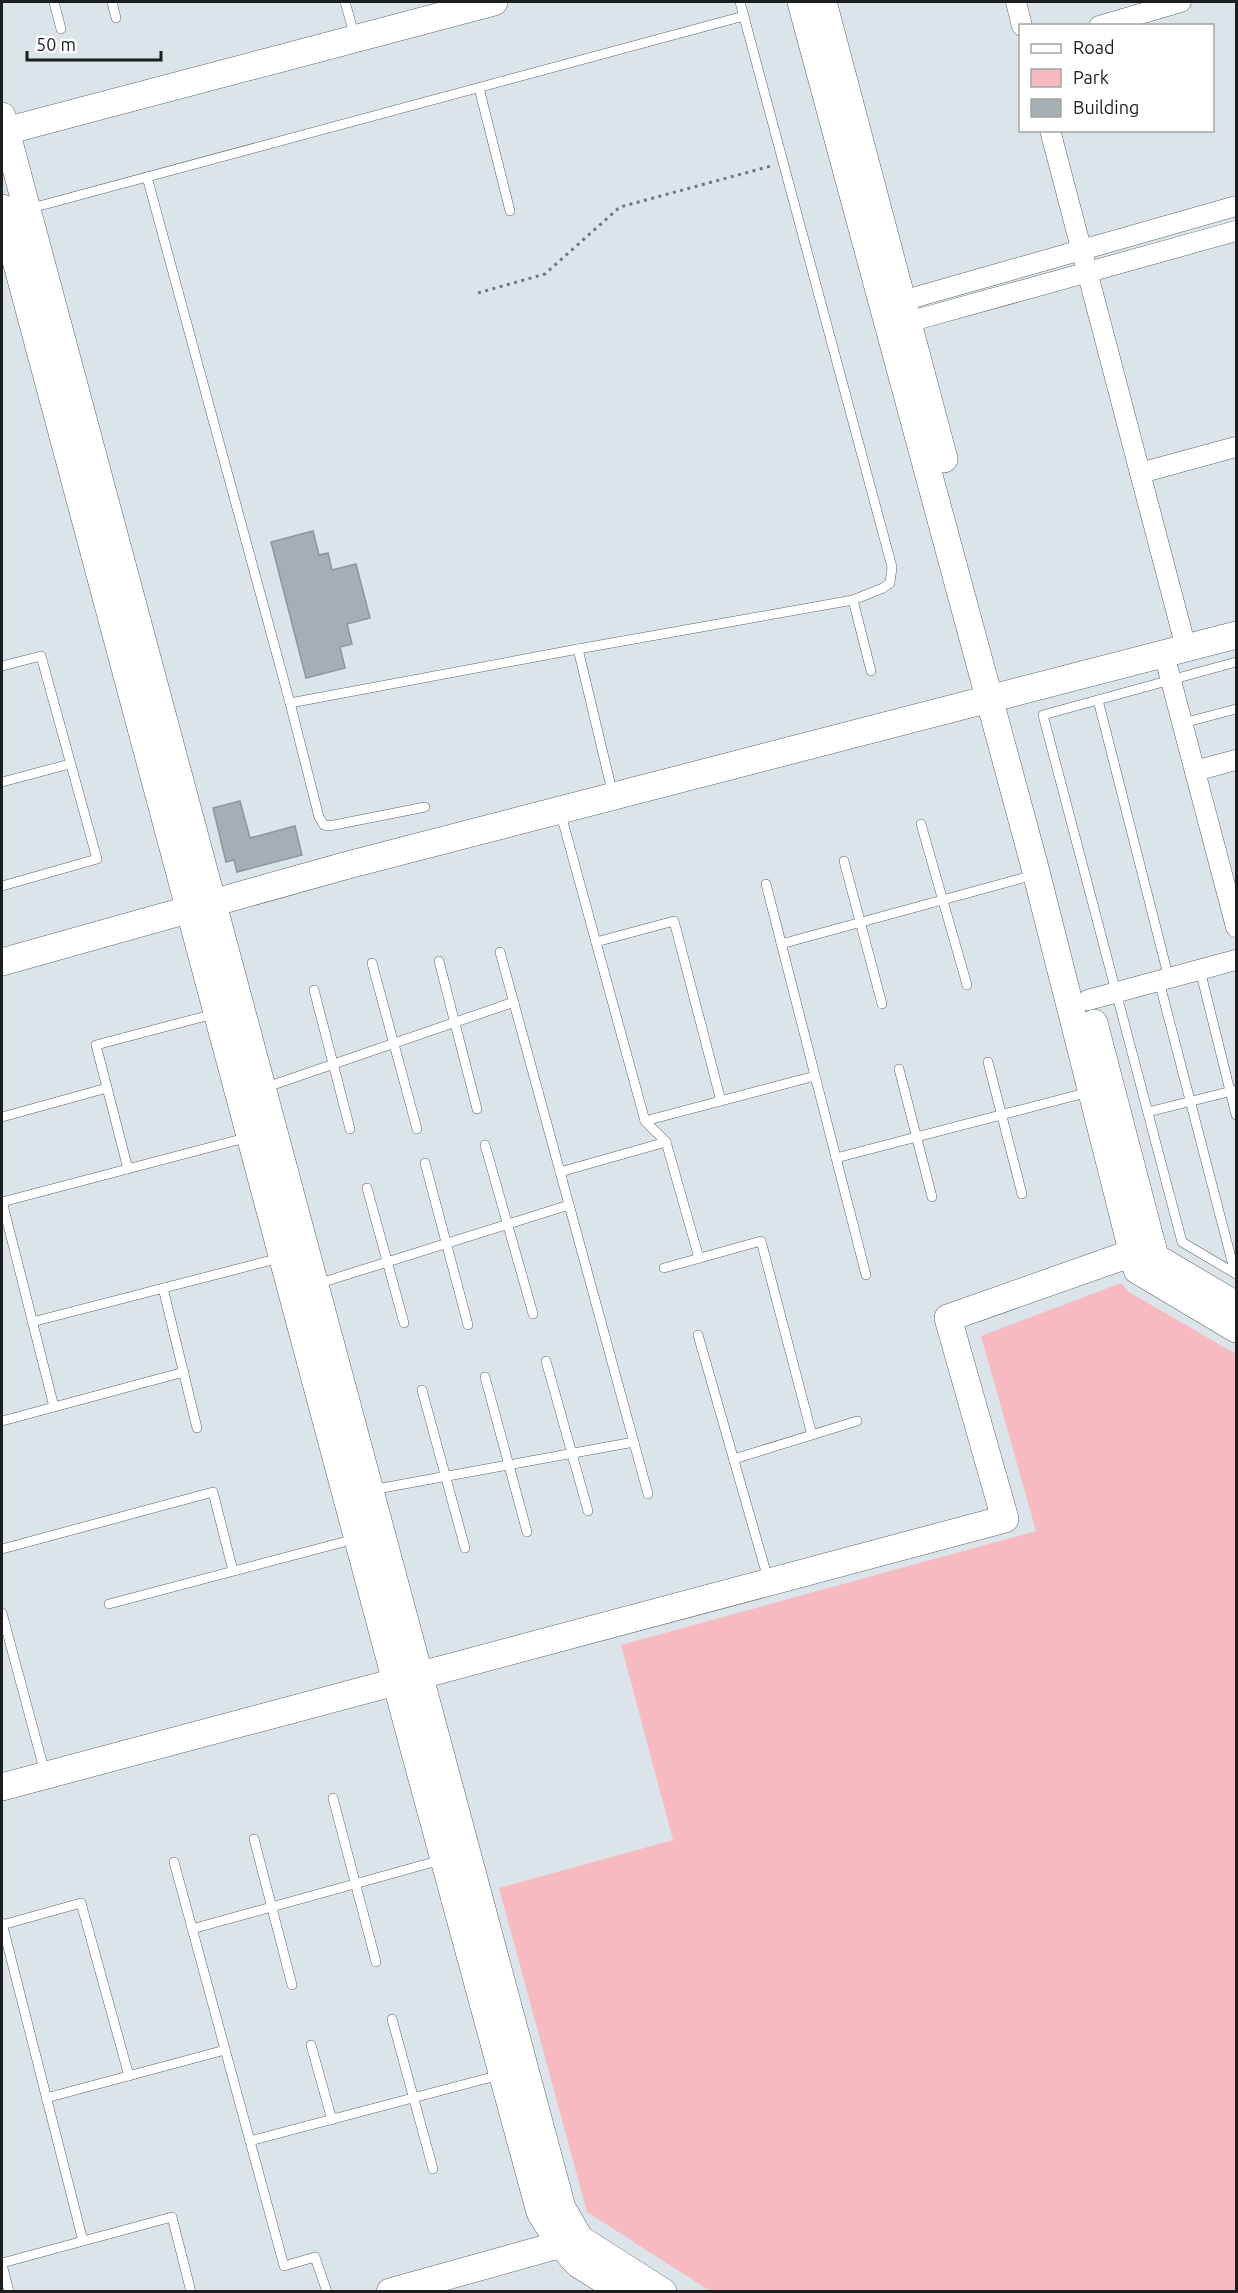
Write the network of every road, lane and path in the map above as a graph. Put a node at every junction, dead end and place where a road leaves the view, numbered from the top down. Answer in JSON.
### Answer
{"nodes":[{"id":1,"x":54,"y":2,"type":"edge"},
{"id":2,"x":112,"y":2,"type":"edge"},
{"id":3,"x":345,"y":2,"type":"edge"},
{"id":4,"x":494,"y":2,"type":"edge"},
{"id":5,"x":740,"y":2,"type":"edge"},
{"id":6,"x":801,"y":2,"type":"edge"},
{"id":7,"x":823,"y":2,"type":"edge"},
{"id":8,"x":1016,"y":2,"type":"edge"},
{"id":9,"x":1181,"y":2,"type":"edge"},
{"id":10,"x":744,"y":16,"type":"junction"},
{"id":11,"x":116,"y":18,"type":"dead end"},
{"id":12,"x":1022,"y":24,"type":"edge"},
{"id":13,"x":1106,"y":24,"type":"edge"},
{"id":14,"x":61,"y":29,"type":"dead end"},
{"id":15,"x":355,"y":38,"type":"junction"},
{"id":16,"x":479,"y":87,"type":"junction"},
{"id":17,"x":3,"y":126,"type":"edge"},
{"id":18,"x":1051,"y":132,"type":"edge"},
{"id":19,"x":782,"y":163,"type":"junction"},
{"id":20,"x":147,"y":177,"type":"junction"},
{"id":21,"x":1236,"y":206,"type":"edge"},
{"id":22,"x":14,"y":209,"type":"edge"},
{"id":23,"x":510,"y":211,"type":"dead end"},
{"id":24,"x":1236,"y":231,"type":"edge"},
{"id":25,"x":1081,"y":250,"type":"junction"},
{"id":26,"x":1087,"y":273,"type":"junction"},
{"id":27,"x":478,"y":293,"type":"dead end"},
{"id":28,"x":899,"y":313,"type":"junction"},
{"id":29,"x":1236,"y":447,"type":"edge"},
{"id":30,"x":1140,"y":473,"type":"junction"},
{"id":31,"x":853,"y":600,"type":"junction"},
{"id":32,"x":1236,"y":635,"type":"edge"},
{"id":33,"x":578,"y":649,"type":"junction"},
{"id":34,"x":1175,"y":651,"type":"junction"},
{"id":35,"x":1236,"y":662,"type":"edge"},
{"id":36,"x":2,"y":666,"type":"edge"},
{"id":37,"x":871,"y":671,"type":"dead end"},
{"id":38,"x":1171,"y":680,"type":"junction"},
{"id":39,"x":998,"y":697,"type":"junction"},
{"id":40,"x":1098,"y":700,"type":"junction"},
{"id":41,"x":290,"y":704,"type":"junction"},
{"id":42,"x":1236,"y":709,"type":"edge"},
{"id":43,"x":1183,"y":723,"type":"junction"},
{"id":44,"x":1236,"y":760,"type":"edge"},
{"id":45,"x":70,"y":764,"type":"junction"},
{"id":46,"x":1195,"y":771,"type":"junction"},
{"id":47,"x":2,"y":783,"type":"edge"},
{"id":48,"x":613,"y":796,"type":"junction"},
{"id":49,"x":424,"y":807,"type":"dead end"},
{"id":50,"x":559,"y":810,"type":"junction"},
{"id":51,"x":921,"y":824,"type":"dead end"},
{"id":52,"x":844,"y":861,"type":"dead end"},
{"id":53,"x":1037,"y":874,"type":"junction"},
{"id":54,"x":766,"y":884,"type":"dead end"},
{"id":55,"x":2,"y":886,"type":"edge"},
{"id":56,"x":943,"y":900,"type":"junction"},
{"id":57,"x":200,"y":906,"type":"junction"},
{"id":58,"x":860,"y":922,"type":"junction"},
{"id":59,"x":1236,"y":927,"type":"edge"},
{"id":60,"x":596,"y":942,"type":"junction"},
{"id":61,"x":781,"y":944,"type":"junction"},
{"id":62,"x":500,"y":952,"type":"dead end"},
{"id":63,"x":1236,"y":960,"type":"edge"},
{"id":64,"x":439,"y":961,"type":"dead end"},
{"id":65,"x":2,"y":962,"type":"edge"},
{"id":66,"x":372,"y":963,"type":"dead end"},
{"id":67,"x":1200,"y":970,"type":"junction"},
{"id":68,"x":1164,"y":980,"type":"junction"},
{"id":69,"x":968,"y":985,"type":"dead end"},
{"id":70,"x":314,"y":990,"type":"dead end"},
{"id":71,"x":1117,"y":992,"type":"junction"},
{"id":72,"x":1088,"y":1000,"type":"junction"},
{"id":73,"x":514,"y":1002,"type":"junction"},
{"id":74,"x":882,"y":1004,"type":"dead end"},
{"id":75,"x":217,"y":1013,"type":"junction"},
{"id":76,"x":455,"y":1023,"type":"junction"},
{"id":77,"x":394,"y":1044,"type":"junction"},
{"id":78,"x":988,"y":1062,"type":"dead end"},
{"id":79,"x":333,"y":1064,"type":"junction"},
{"id":80,"x":899,"y":1069,"type":"dead end"},
{"id":81,"x":815,"y":1076,"type":"junction"},
{"id":82,"x":107,"y":1088,"type":"junction"},
{"id":83,"x":262,"y":1089,"type":"junction"},
{"id":84,"x":1233,"y":1090,"type":"edge"},
{"id":85,"x":1092,"y":1091,"type":"junction"},
{"id":86,"x":721,"y":1101,"type":"junction"},
{"id":87,"x":1190,"y":1101,"type":"junction"},
{"id":88,"x":477,"y":1109,"type":"dead end"},
{"id":89,"x":1148,"y":1112,"type":"junction"},
{"id":90,"x":1002,"y":1114,"type":"junction"},
{"id":91,"x":1236,"y":1115,"type":"edge"},
{"id":92,"x":2,"y":1117,"type":"edge"},
{"id":93,"x":645,"y":1121,"type":"junction"},
{"id":94,"x":350,"y":1129,"type":"dead end"},
{"id":95,"x":417,"y":1130,"type":"dead end"},
{"id":96,"x":250,"y":1137,"type":"junction"},
{"id":97,"x":916,"y":1137,"type":"junction"},
{"id":98,"x":666,"y":1142,"type":"junction"},
{"id":99,"x":485,"y":1145,"type":"dead end"},
{"id":100,"x":836,"y":1158,"type":"junction"},
{"id":101,"x":425,"y":1163,"type":"dead end"},
{"id":102,"x":128,"y":1168,"type":"junction"},
{"id":103,"x":560,"y":1172,"type":"junction"},
{"id":104,"x":367,"y":1188,"type":"dead end"},
{"id":105,"x":1023,"y":1194,"type":"dead end"},
{"id":106,"x":932,"y":1197,"type":"dead end"},
{"id":107,"x":2,"y":1202,"type":"edge"},
{"id":108,"x":569,"y":1205,"type":"junction"},
{"id":109,"x":508,"y":1224,"type":"junction"},
{"id":110,"x":446,"y":1244,"type":"junction"},
{"id":111,"x":1143,"y":1249,"type":"junction"},
{"id":112,"x":282,"y":1257,"type":"junction"},
{"id":113,"x":699,"y":1258,"type":"junction"},
{"id":114,"x":387,"y":1262,"type":"junction"},
{"id":115,"x":664,"y":1268,"type":"dead end"},
{"id":116,"x":1236,"y":1273,"type":"edge"},
{"id":117,"x":866,"y":1275,"type":"dead end"},
{"id":118,"x":314,"y":1285,"type":"junction"},
{"id":119,"x":163,"y":1288,"type":"junction"},
{"id":120,"x":1236,"y":1305,"type":"edge"},
{"id":121,"x":533,"y":1314,"type":"dead end"},
{"id":122,"x":32,"y":1322,"type":"junction"},
{"id":123,"x":404,"y":1323,"type":"dead end"},
{"id":124,"x":468,"y":1325,"type":"dead end"},
{"id":125,"x":1236,"y":1329,"type":"edge"},
{"id":126,"x":698,"y":1335,"type":"dead end"},
{"id":127,"x":546,"y":1361,"type":"dead end"},
{"id":128,"x":184,"y":1372,"type":"junction"},
{"id":129,"x":485,"y":1377,"type":"dead end"},
{"id":130,"x":422,"y":1390,"type":"dead end"},
{"id":131,"x":54,"y":1407,"type":"junction"},
{"id":132,"x":2,"y":1421,"type":"edge"},
{"id":133,"x":857,"y":1422,"type":"dead end"},
{"id":134,"x":197,"y":1428,"type":"dead end"},
{"id":135,"x":812,"y":1435,"type":"junction"},
{"id":136,"x":634,"y":1442,"type":"junction"},
{"id":137,"x":572,"y":1453,"type":"junction"},
{"id":138,"x":734,"y":1459,"type":"junction"},
{"id":139,"x":509,"y":1465,"type":"junction"},
{"id":140,"x":446,"y":1476,"type":"junction"},
{"id":141,"x":369,"y":1490,"type":"junction"},
{"id":142,"x":648,"y":1494,"type":"dead end"},
{"id":143,"x":588,"y":1511,"type":"dead end"},
{"id":144,"x":527,"y":1532,"type":"dead end"},
{"id":145,"x":357,"y":1538,"type":"junction"},
{"id":146,"x":465,"y":1548,"type":"dead end"},
{"id":147,"x":2,"y":1549,"type":"edge"},
{"id":148,"x":233,"y":1571,"type":"junction"},
{"id":149,"x":769,"y":1582,"type":"junction"},
{"id":150,"x":109,"y":1604,"type":"dead end"},
{"id":151,"x":2,"y":1613,"type":"edge"},
{"id":152,"x":12,"y":1650,"type":"junction"},
{"id":153,"x":2,"y":1653,"type":"edge"},
{"id":154,"x":407,"y":1678,"type":"junction"},
{"id":155,"x":46,"y":1775,"type":"junction"},
{"id":156,"x":2,"y":1786,"type":"edge"},
{"id":157,"x":333,"y":1798,"type":"dead end"},
{"id":158,"x":254,"y":1839,"type":"dead end"},
{"id":159,"x":444,"y":1859,"type":"junction"},
{"id":160,"x":174,"y":1862,"type":"dead end"},
{"id":161,"x":355,"y":1884,"type":"junction"},
{"id":162,"x":272,"y":1907,"type":"junction"},
{"id":163,"x":2,"y":1924,"type":"edge"},
{"id":164,"x":192,"y":1929,"type":"junction"},
{"id":165,"x":376,"y":1962,"type":"dead end"},
{"id":166,"x":292,"y":1985,"type":"dead end"},
{"id":167,"x":392,"y":2019,"type":"dead end"},
{"id":168,"x":311,"y":2045,"type":"dead end"},
{"id":169,"x":225,"y":2050,"type":"junction"},
{"id":170,"x":502,"y":2074,"type":"junction"},
{"id":171,"x":129,"y":2076,"type":"junction"},
{"id":172,"x":46,"y":2097,"type":"junction"},
{"id":173,"x":414,"y":2098,"type":"junction"},
{"id":174,"x":332,"y":2120,"type":"junction"},
{"id":175,"x":250,"y":2141,"type":"junction"},
{"id":176,"x":433,"y":2169,"type":"dead end"},
{"id":177,"x":83,"y":2241,"type":"junction"},
{"id":178,"x":570,"y":2242,"type":"junction"},
{"id":179,"x":2,"y":2264,"type":"edge"},
{"id":180,"x":9,"y":2292,"type":"edge"},
{"id":181,"x":191,"y":2292,"type":"edge"},
{"id":182,"x":327,"y":2292,"type":"edge"},
{"id":183,"x":390,"y":2292,"type":"edge"},
{"id":184,"x":623,"y":2292,"type":"edge"},
{"id":185,"x":663,"y":2292,"type":"edge"}],
"edges":[{"from":1,"to":14,"type":"lane"},
{"from":2,"to":11,"type":"lane"},
{"from":3,"to":15,"type":"lane"},
{"from":4,"to":15,"type":"street"},
{"from":5,"to":10,"type":"lane"},
{"from":6,"to":28,"type":"street"},
{"from":7,"to":28,"type":"street"},
{"from":8,"to":12,"type":"street"},
{"from":9,"to":13,"type":"street"},
{"from":10,"to":16,"type":"lane"},
{"from":10,"to":19,"type":"lane"},
{"from":15,"to":17,"type":"street"},
{"from":16,"to":20,"type":"lane"},
{"from":16,"to":23,"type":"lane"},
{"from":17,"to":22,"type":"street"},
{"from":18,"to":25,"type":"street"},
{"from":19,"to":27,"type":"path"},
{"from":19,"to":31,"type":"lane"},
{"from":20,"to":22,"type":"lane"},
{"from":20,"to":41,"type":"lane"},
{"from":21,"to":25,"type":"street"},
{"from":22,"to":57,"type":"street"},
{"from":24,"to":26,"type":"street"},
{"from":25,"to":26,"type":"street"},
{"from":25,"to":28,"type":"street"},
{"from":26,"to":28,"type":"street"},
{"from":26,"to":30,"type":"street"},
{"from":28,"to":39,"type":"street"},
{"from":29,"to":30,"type":"street"},
{"from":30,"to":34,"type":"street"},
{"from":31,"to":33,"type":"lane"},
{"from":31,"to":37,"type":"lane"},
{"from":32,"to":34,"type":"street"},
{"from":33,"to":41,"type":"lane"},
{"from":33,"to":48,"type":"lane"},
{"from":34,"to":38,"type":"street"},
{"from":34,"to":39,"type":"street"},
{"from":35,"to":38,"type":"lane"},
{"from":36,"to":45,"type":"lane"},
{"from":38,"to":40,"type":"lane"},
{"from":38,"to":43,"type":"street"},
{"from":39,"to":48,"type":"street"},
{"from":39,"to":53,"type":"street"},
{"from":39,"to":72,"type":"street"},
{"from":40,"to":68,"type":"lane"},
{"from":40,"to":71,"type":"lane"},
{"from":41,"to":49,"type":"lane"},
{"from":42,"to":43,"type":"lane"},
{"from":43,"to":46,"type":"street"},
{"from":44,"to":46,"type":"street"},
{"from":45,"to":47,"type":"lane"},
{"from":45,"to":55,"type":"lane"},
{"from":46,"to":59,"type":"street"},
{"from":48,"to":50,"type":"street"},
{"from":50,"to":57,"type":"street"},
{"from":50,"to":60,"type":"lane"},
{"from":51,"to":56,"type":"lane"},
{"from":52,"to":58,"type":"lane"},
{"from":53,"to":56,"type":"lane"},
{"from":53,"to":85,"type":"street"},
{"from":54,"to":61,"type":"lane"},
{"from":56,"to":58,"type":"lane"},
{"from":56,"to":69,"type":"lane"},
{"from":57,"to":65,"type":"street"},
{"from":57,"to":75,"type":"street"},
{"from":57,"to":83,"type":"street"},
{"from":58,"to":61,"type":"lane"},
{"from":58,"to":74,"type":"lane"},
{"from":60,"to":86,"type":"lane"},
{"from":60,"to":93,"type":"lane"},
{"from":61,"to":81,"type":"lane"},
{"from":62,"to":73,"type":"lane"},
{"from":63,"to":67,"type":"street"},
{"from":64,"to":76,"type":"lane"},
{"from":66,"to":77,"type":"lane"},
{"from":67,"to":68,"type":"street"},
{"from":67,"to":84,"type":"lane"},
{"from":68,"to":71,"type":"street"},
{"from":68,"to":87,"type":"lane"},
{"from":70,"to":79,"type":"lane"},
{"from":71,"to":72,"type":"street"},
{"from":71,"to":89,"type":"lane"},
{"from":72,"to":111,"type":"street"},
{"from":73,"to":76,"type":"lane"},
{"from":73,"to":103,"type":"lane"},
{"from":75,"to":82,"type":"lane"},
{"from":75,"to":96,"type":"street"},
{"from":76,"to":77,"type":"lane"},
{"from":76,"to":88,"type":"lane"},
{"from":77,"to":79,"type":"lane"},
{"from":77,"to":95,"type":"lane"},
{"from":78,"to":90,"type":"lane"},
{"from":79,"to":83,"type":"lane"},
{"from":79,"to":94,"type":"lane"},
{"from":80,"to":97,"type":"lane"},
{"from":81,"to":86,"type":"lane"},
{"from":81,"to":100,"type":"lane"},
{"from":82,"to":92,"type":"lane"},
{"from":82,"to":102,"type":"lane"},
{"from":83,"to":118,"type":"street"},
{"from":84,"to":87,"type":"lane"},
{"from":84,"to":91,"type":"lane"},
{"from":85,"to":90,"type":"lane"},
{"from":85,"to":111,"type":"street"},
{"from":86,"to":93,"type":"lane"},
{"from":87,"to":89,"type":"lane"},
{"from":87,"to":116,"type":"lane"},
{"from":89,"to":116,"type":"lane"},
{"from":90,"to":97,"type":"lane"},
{"from":90,"to":105,"type":"lane"},
{"from":93,"to":98,"type":"lane"},
{"from":96,"to":102,"type":"lane"},
{"from":96,"to":112,"type":"street"},
{"from":97,"to":100,"type":"lane"},
{"from":97,"to":106,"type":"lane"},
{"from":98,"to":103,"type":"lane"},
{"from":98,"to":113,"type":"lane"},
{"from":99,"to":109,"type":"lane"},
{"from":100,"to":117,"type":"lane"},
{"from":101,"to":110,"type":"lane"},
{"from":102,"to":107,"type":"lane"},
{"from":103,"to":108,"type":"lane"},
{"from":104,"to":114,"type":"lane"},
{"from":107,"to":122,"type":"lane"},
{"from":108,"to":109,"type":"lane"},
{"from":108,"to":136,"type":"lane"},
{"from":109,"to":110,"type":"lane"},
{"from":109,"to":121,"type":"lane"},
{"from":110,"to":114,"type":"lane"},
{"from":110,"to":124,"type":"lane"},
{"from":111,"to":120,"type":"street"},
{"from":111,"to":125,"type":"street"},
{"from":111,"to":149,"type":"street"},
{"from":112,"to":119,"type":"lane"},
{"from":112,"to":145,"type":"street"},
{"from":113,"to":115,"type":"lane"},
{"from":113,"to":135,"type":"lane"},
{"from":114,"to":118,"type":"lane"},
{"from":114,"to":123,"type":"lane"},
{"from":118,"to":141,"type":"street"},
{"from":119,"to":122,"type":"lane"},
{"from":119,"to":128,"type":"lane"},
{"from":122,"to":131,"type":"lane"},
{"from":126,"to":138,"type":"lane"},
{"from":127,"to":137,"type":"lane"},
{"from":128,"to":131,"type":"lane"},
{"from":128,"to":134,"type":"lane"},
{"from":129,"to":139,"type":"lane"},
{"from":130,"to":140,"type":"lane"},
{"from":131,"to":132,"type":"lane"},
{"from":133,"to":135,"type":"lane"},
{"from":135,"to":138,"type":"lane"},
{"from":136,"to":137,"type":"lane"},
{"from":136,"to":142,"type":"lane"},
{"from":137,"to":139,"type":"lane"},
{"from":137,"to":143,"type":"lane"},
{"from":138,"to":149,"type":"lane"},
{"from":139,"to":140,"type":"lane"},
{"from":139,"to":144,"type":"lane"},
{"from":140,"to":141,"type":"lane"},
{"from":140,"to":146,"type":"lane"},
{"from":141,"to":154,"type":"street"},
{"from":145,"to":148,"type":"lane"},
{"from":145,"to":154,"type":"street"},
{"from":147,"to":148,"type":"lane"},
{"from":148,"to":150,"type":"lane"},
{"from":149,"to":154,"type":"street"},
{"from":151,"to":152,"type":"lane"},
{"from":152,"to":153,"type":"lane"},
{"from":152,"to":155,"type":"lane"},
{"from":154,"to":155,"type":"street"},
{"from":154,"to":159,"type":"street"},
{"from":154,"to":178,"type":"street"},
{"from":155,"to":156,"type":"street"},
{"from":157,"to":161,"type":"lane"},
{"from":158,"to":162,"type":"lane"},
{"from":159,"to":161,"type":"lane"},
{"from":159,"to":170,"type":"street"},
{"from":160,"to":164,"type":"lane"},
{"from":161,"to":162,"type":"lane"},
{"from":161,"to":165,"type":"lane"},
{"from":162,"to":164,"type":"lane"},
{"from":162,"to":166,"type":"lane"},
{"from":163,"to":171,"type":"lane"},
{"from":163,"to":172,"type":"lane"},
{"from":164,"to":169,"type":"lane"},
{"from":167,"to":173,"type":"lane"},
{"from":168,"to":174,"type":"lane"},
{"from":169,"to":171,"type":"lane"},
{"from":169,"to":175,"type":"lane"},
{"from":170,"to":173,"type":"lane"},
{"from":170,"to":178,"type":"street"},
{"from":171,"to":172,"type":"lane"},
{"from":172,"to":177,"type":"lane"},
{"from":173,"to":174,"type":"lane"},
{"from":173,"to":176,"type":"lane"},
{"from":174,"to":175,"type":"lane"},
{"from":175,"to":182,"type":"lane"},
{"from":177,"to":179,"type":"lane"},
{"from":177,"to":181,"type":"lane"},
{"from":178,"to":183,"type":"street"},
{"from":178,"to":184,"type":"street"},
{"from":178,"to":185,"type":"street"},
{"from":179,"to":180,"type":"lane"}]}
